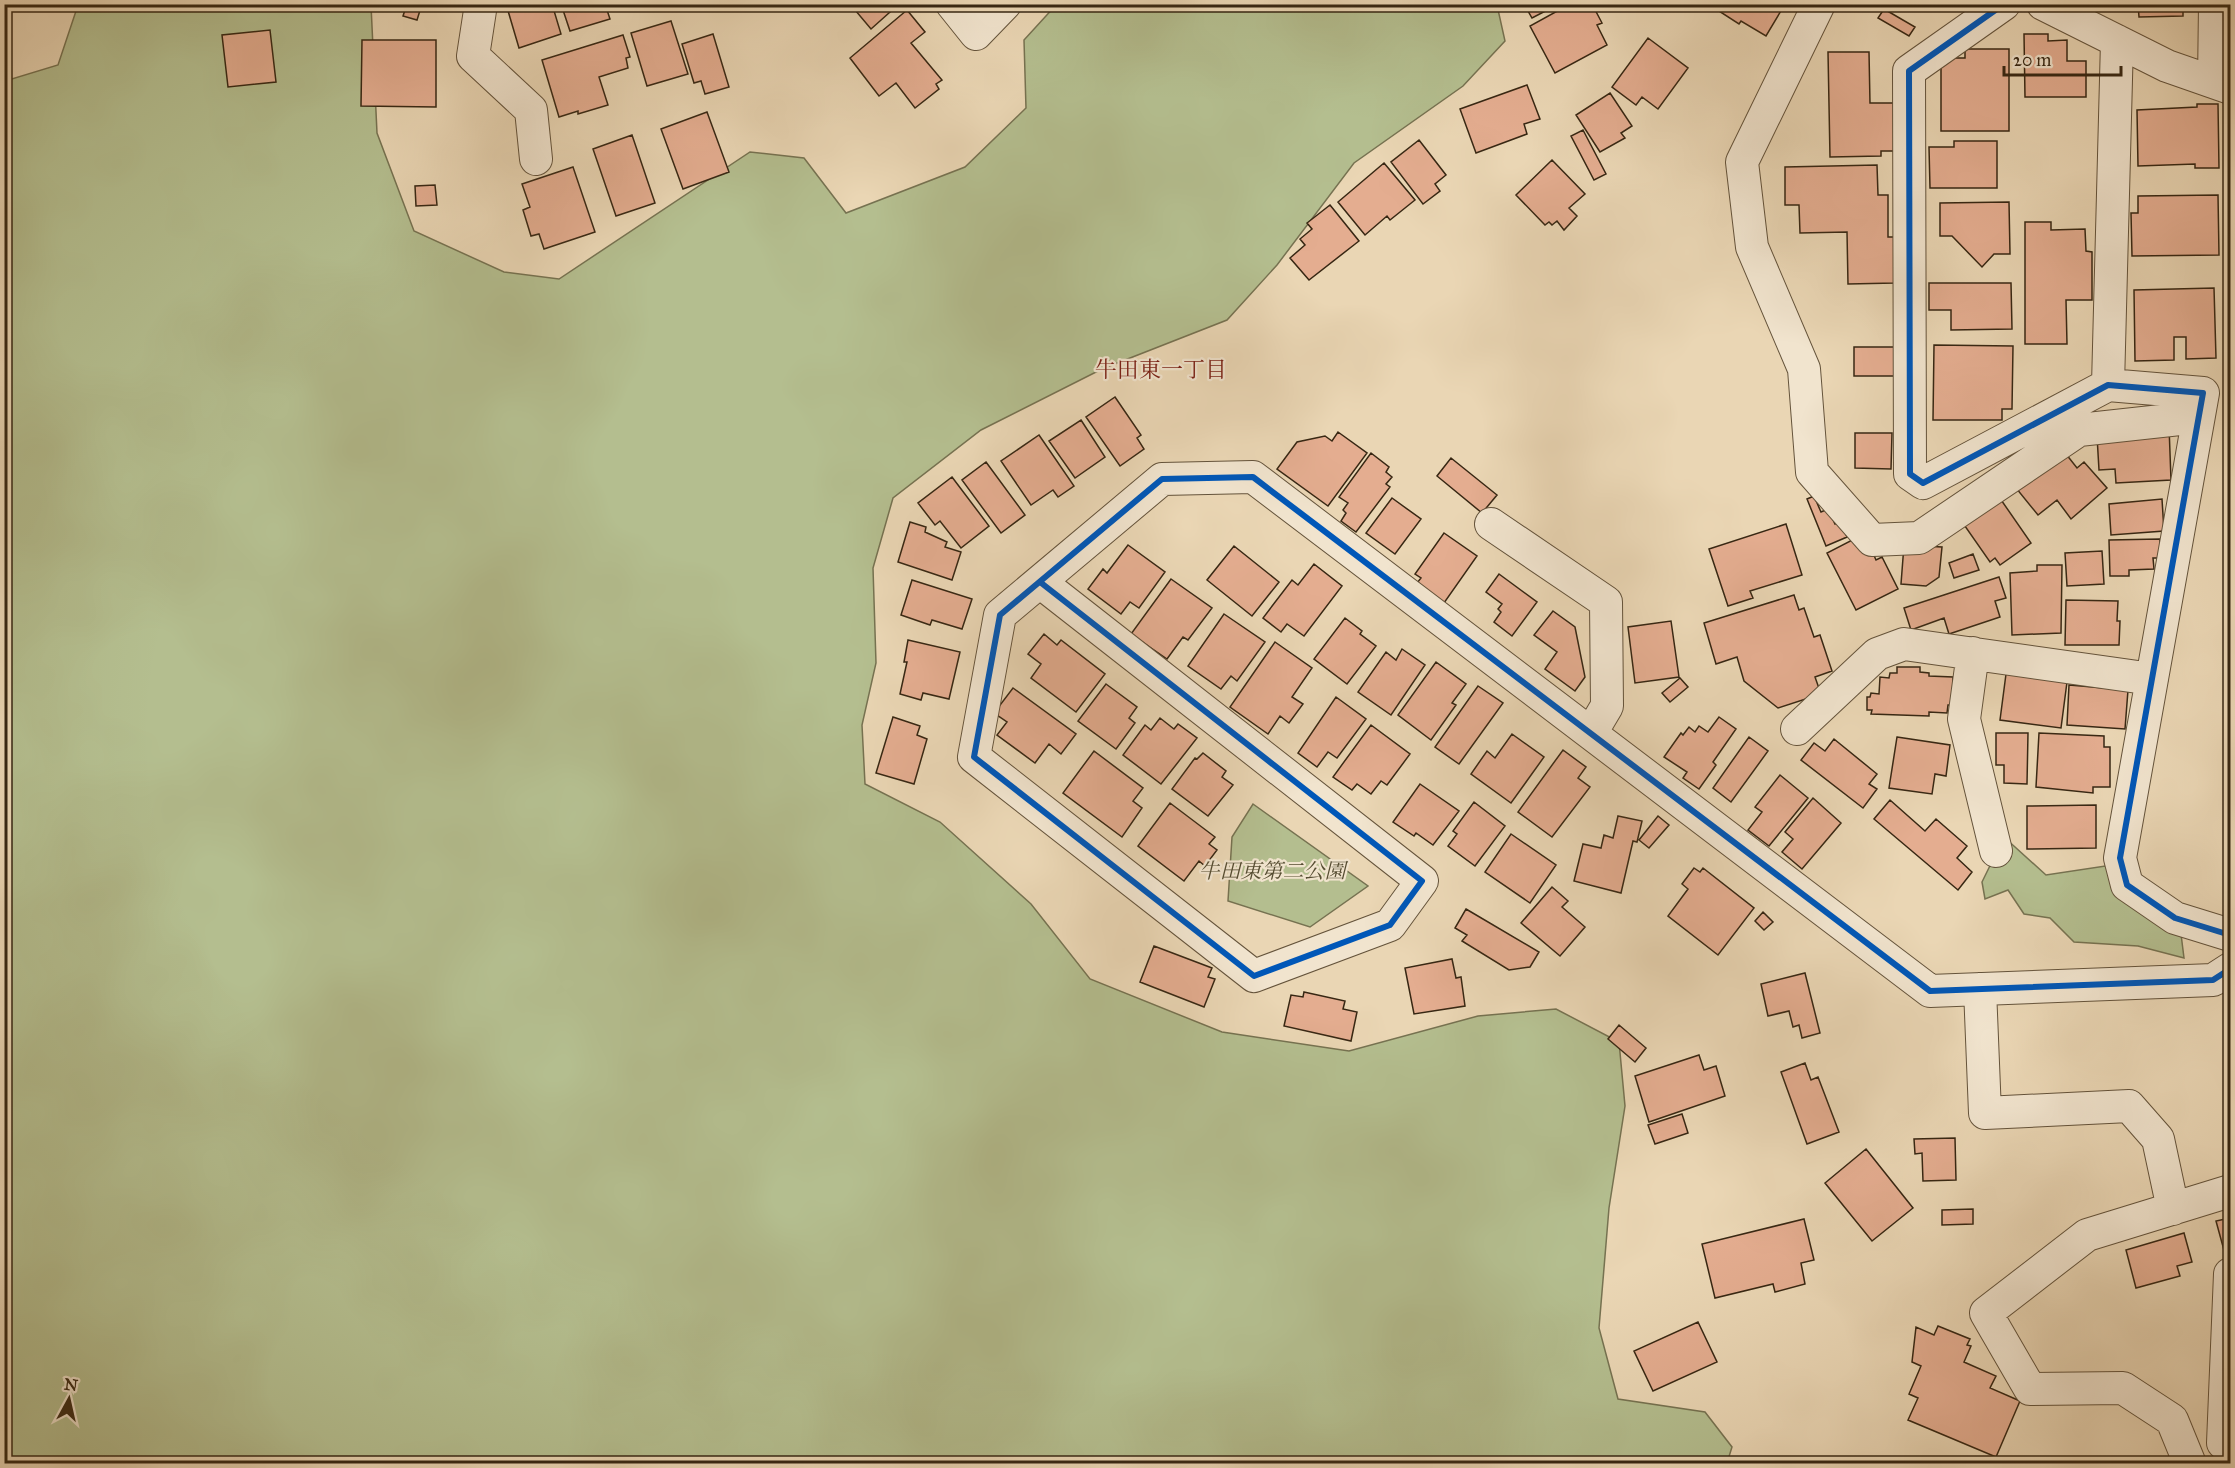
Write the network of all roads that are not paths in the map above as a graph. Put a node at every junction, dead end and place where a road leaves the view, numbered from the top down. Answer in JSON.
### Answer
{"nodes":[{"id":1,"x":481,"y":4,"type":"edge"},
{"id":2,"x":952,"y":4,"type":"edge"},
{"id":3,"x":1005,"y":4,"type":"edge"},
{"id":4,"x":1819,"y":4,"type":"edge"},
{"id":5,"x":2004,"y":4,"type":"edge"},
{"id":6,"x":2043,"y":4,"type":"edge"},
{"id":7,"x":2215,"y":4,"type":"edge"},
{"id":8,"x":2117,"y":41,"type":"junction"},
{"id":9,"x":2222,"y":85,"type":"edge"},
{"id":10,"x":536,"y":159,"type":"dead end"},
{"id":11,"x":2108,"y":385,"type":"junction"},
{"id":12,"x":2198,"y":417,"type":"junction"},
{"id":13,"x":1491,"y":524,"type":"dead end"},
{"id":14,"x":1040,"y":582,"type":"junction"},
{"id":15,"x":1973,"y":653,"type":"junction"},
{"id":16,"x":2152,"y":679,"type":"junction"},
{"id":17,"x":1797,"y":729,"type":"dead end"},
{"id":18,"x":1591,"y":733,"type":"junction"},
{"id":19,"x":1996,"y":851,"type":"dead end"},
{"id":20,"x":2230,"y":935,"type":"edge"},
{"id":21,"x":2230,"y":969,"type":"edge"},
{"id":22,"x":1980,"y":989,"type":"junction"},
{"id":23,"x":2230,"y":1191,"type":"edge"},
{"id":24,"x":2173,"y":1209,"type":"junction"},
{"id":25,"x":2230,"y":1274,"type":"edge"},
{"id":26,"x":2230,"y":1443,"type":"edge"},
{"id":27,"x":2190,"y":1464,"type":"edge"}],
"edges":[{"from":1,"to":10,"type":"street"},
{"from":2,"to":3,"type":"street"},
{"from":4,"to":12,"type":"street"},
{"from":5,"to":11,"type":"street"},
{"from":6,"to":8,"type":"street"},
{"from":7,"to":9,"type":"street"},
{"from":8,"to":9,"type":"street"},
{"from":8,"to":11,"type":"street"},
{"from":11,"to":12,"type":"street"},
{"from":12,"to":16,"type":"street"},
{"from":13,"to":18,"type":"street"},
{"from":14,"to":14,"type":"street"},
{"from":14,"to":18,"type":"street"},
{"from":15,"to":16,"type":"street"},
{"from":15,"to":17,"type":"street"},
{"from":15,"to":19,"type":"street"},
{"from":16,"to":20,"type":"street"},
{"from":18,"to":22,"type":"street"},
{"from":21,"to":22,"type":"street"},
{"from":22,"to":24,"type":"street"},
{"from":23,"to":24,"type":"street"},
{"from":24,"to":27,"type":"street"},
{"from":25,"to":26,"type":"street"}]}
